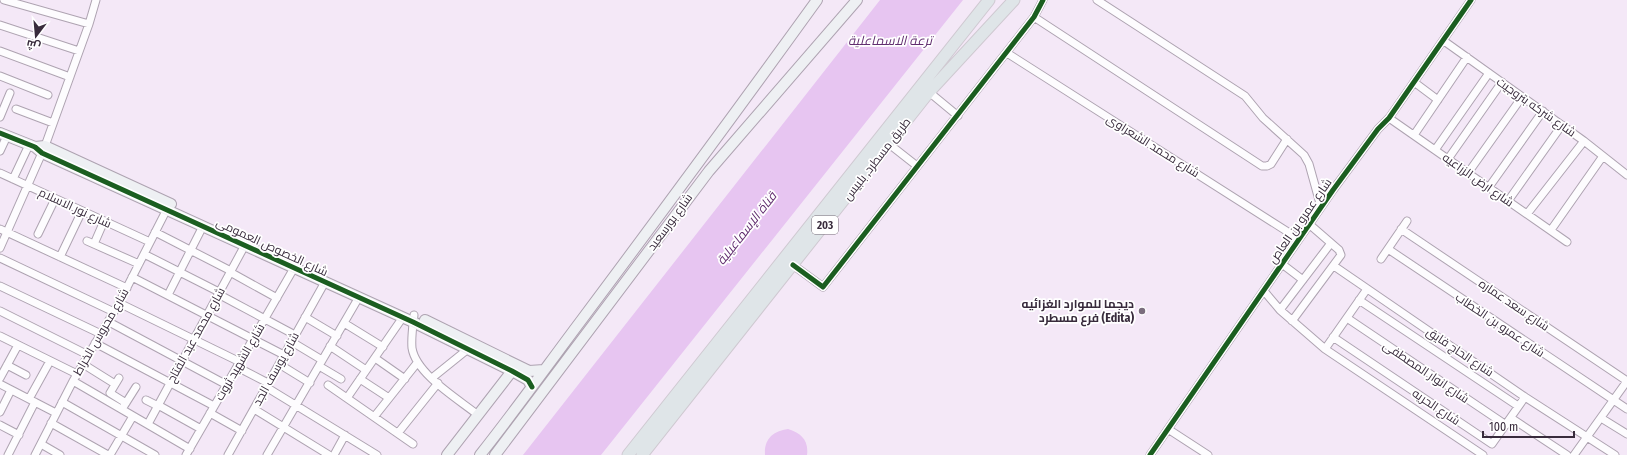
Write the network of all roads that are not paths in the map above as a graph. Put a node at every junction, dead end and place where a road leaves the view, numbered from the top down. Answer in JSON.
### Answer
{"nodes":[{"id":1,"x":4,"y":0,"type":"edge"},
{"id":2,"x":96,"y":0,"type":"edge"},
{"id":3,"x":817,"y":0,"type":"edge"},
{"id":4,"x":846,"y":0,"type":"edge"},
{"id":5,"x":857,"y":0,"type":"edge"},
{"id":6,"x":989,"y":0,"type":"edge"},
{"id":7,"x":1014,"y":0,"type":"edge"},
{"id":8,"x":1043,"y":0,"type":"edge"},
{"id":9,"x":1097,"y":0,"type":"edge"},
{"id":10,"x":1470,"y":0,"type":"edge"},
{"id":11,"x":845,"y":15,"type":"junction"},
{"id":12,"x":1034,"y":17,"type":"junction"},
{"id":13,"x":89,"y":24,"type":"junction"},
{"id":14,"x":0,"y":25,"type":"edge"},
{"id":15,"x":1444,"y":41,"type":"junction"},
{"id":16,"x":0,"y":51,"type":"edge"},
{"id":17,"x":79,"y":51,"type":"junction"},
{"id":18,"x":1007,"y":53,"type":"junction"},
{"id":19,"x":1467,"y":57,"type":"junction"},
{"id":20,"x":1489,"y":73,"type":"junction"},
{"id":21,"x":0,"y":76,"type":"edge"},
{"id":22,"x":70,"y":76,"type":"junction"},
{"id":23,"x":1414,"y":82,"type":"junction"},
{"id":24,"x":1502,"y":82,"type":"junction"},
{"id":25,"x":929,"y":92,"type":"junction"},
{"id":26,"x":10,"y":93,"type":"dead end"},
{"id":27,"x":48,"y":95,"type":"dead end"},
{"id":28,"x":1522,"y":97,"type":"junction"},
{"id":29,"x":1438,"y":100,"type":"junction"},
{"id":30,"x":2,"y":104,"type":"edge"},
{"id":31,"x":16,"y":109,"type":"dead end"},
{"id":32,"x":1543,"y":112,"type":"junction"},
{"id":33,"x":958,"y":116,"type":"junction"},
{"id":34,"x":0,"y":117,"type":"edge"},
{"id":35,"x":1389,"y":118,"type":"junction"},
{"id":36,"x":54,"y":123,"type":"junction"},
{"id":37,"x":1562,"y":125,"type":"junction"},
{"id":38,"x":4,"y":134,"type":"edge"},
{"id":39,"x":1414,"y":135,"type":"junction"},
{"id":40,"x":1288,"y":138,"type":"junction"},
{"id":41,"x":1584,"y":141,"type":"junction"},
{"id":42,"x":889,"y":144,"type":"junction"},
{"id":43,"x":38,"y":148,"type":"junction"},
{"id":44,"x":1436,"y":150,"type":"junction"},
{"id":45,"x":0,"y":151,"type":"edge"},
{"id":46,"x":1603,"y":156,"type":"junction"},
{"id":47,"x":1448,"y":159,"type":"junction"},
{"id":48,"x":917,"y":166,"type":"junction"},
{"id":49,"x":1468,"y":173,"type":"junction"},
{"id":50,"x":2,"y":174,"type":"edge"},
{"id":51,"x":1627,"y":175,"type":"edge"},
{"id":52,"x":13,"y":179,"type":"junction"},
{"id":53,"x":0,"y":182,"type":"edge"},
{"id":54,"x":28,"y":186,"type":"junction"},
{"id":55,"x":1488,"y":187,"type":"junction"},
{"id":56,"x":55,"y":199,"type":"junction"},
{"id":57,"x":1508,"y":201,"type":"junction"},
{"id":58,"x":1321,"y":207,"type":"junction"},
{"id":59,"x":167,"y":209,"type":"junction"},
{"id":60,"x":82,"y":211,"type":"junction"},
{"id":61,"x":1528,"y":214,"type":"junction"},
{"id":62,"x":104,"y":221,"type":"junction"},
{"id":63,"x":1406,"y":221,"type":"dead end"},
{"id":64,"x":1309,"y":224,"type":"junction"},
{"id":65,"x":204,"y":226,"type":"junction"},
{"id":66,"x":1401,"y":229,"type":"junction"},
{"id":67,"x":1550,"y":230,"type":"junction"},
{"id":68,"x":3,"y":231,"type":"edge"},
{"id":69,"x":155,"y":232,"type":"junction"},
{"id":70,"x":38,"y":234,"type":"dead end"},
{"id":71,"x":1299,"y":239,"type":"junction"},
{"id":72,"x":150,"y":242,"type":"junction"},
{"id":73,"x":1567,"y":242,"type":"dead end"},
{"id":74,"x":1331,"y":243,"type":"junction"},
{"id":75,"x":245,"y":245,"type":"junction"},
{"id":76,"x":0,"y":248,"type":"edge"},
{"id":77,"x":1388,"y":249,"type":"junction"},
{"id":78,"x":191,"y":250,"type":"junction"},
{"id":79,"x":144,"y":254,"type":"junction"},
{"id":80,"x":60,"y":257,"type":"junction"},
{"id":81,"x":0,"y":258,"type":"edge"},
{"id":82,"x":1381,"y":259,"type":"dead end"},
{"id":83,"x":139,"y":264,"type":"junction"},
{"id":84,"x":1282,"y":264,"type":"junction"},
{"id":85,"x":793,"y":265,"type":"junction"},
{"id":86,"x":1334,"y":266,"type":"junction"},
{"id":87,"x":294,"y":268,"type":"junction"},
{"id":88,"x":231,"y":271,"type":"junction"},
{"id":89,"x":180,"y":272,"type":"junction"},
{"id":90,"x":132,"y":277,"type":"junction"},
{"id":91,"x":1303,"y":280,"type":"junction"},
{"id":92,"x":325,"y":282,"type":"junction"},
{"id":93,"x":0,"y":286,"type":"edge"},
{"id":94,"x":126,"y":288,"type":"junction"},
{"id":95,"x":1367,"y":289,"type":"junction"},
{"id":96,"x":1264,"y":291,"type":"junction"},
{"id":97,"x":219,"y":293,"type":"junction"},
{"id":98,"x":168,"y":295,"type":"junction"},
{"id":99,"x":359,"y":297,"type":"junction"},
{"id":100,"x":277,"y":298,"type":"junction"},
{"id":101,"x":1359,"y":300,"type":"junction"},
{"id":102,"x":119,"y":303,"type":"junction"},
{"id":103,"x":1280,"y":310,"type":"junction"},
{"id":104,"x":0,"y":311,"type":"edge"},
{"id":105,"x":114,"y":312,"type":"junction"},
{"id":106,"x":207,"y":315,"type":"junction"},
{"id":107,"x":305,"y":317,"type":"junction"},
{"id":108,"x":403,"y":317,"type":"junction"},
{"id":109,"x":414,"y":318,"type":"junction"},
{"id":110,"x":1347,"y":318,"type":"junction"},
{"id":111,"x":265,"y":319,"type":"junction"},
{"id":112,"x":1292,"y":321,"type":"junction"},
{"id":113,"x":109,"y":322,"type":"junction"},
{"id":114,"x":344,"y":323,"type":"junction"},
{"id":115,"x":101,"y":334,"type":"junction"},
{"id":116,"x":0,"y":336,"type":"edge"},
{"id":117,"x":337,"y":336,"type":"junction"},
{"id":118,"x":1333,"y":338,"type":"junction"},
{"id":119,"x":194,"y":339,"type":"junction"},
{"id":120,"x":253,"y":339,"type":"junction"},
{"id":121,"x":293,"y":339,"type":"junction"},
{"id":122,"x":95,"y":343,"type":"junction"},
{"id":123,"x":18,"y":345,"type":"junction"},
{"id":124,"x":330,"y":346,"type":"junction"},
{"id":125,"x":383,"y":347,"type":"junction"},
{"id":126,"x":468,"y":349,"type":"junction"},
{"id":127,"x":1325,"y":349,"type":"junction"},
{"id":128,"x":88,"y":355,"type":"junction"},
{"id":129,"x":284,"y":355,"type":"junction"},
{"id":130,"x":375,"y":358,"type":"junction"},
{"id":131,"x":50,"y":361,"type":"junction"},
{"id":132,"x":182,"y":361,"type":"junction"},
{"id":133,"x":321,"y":363,"type":"junction"},
{"id":134,"x":418,"y":363,"type":"junction"},
{"id":135,"x":83,"y":364,"type":"junction"},
{"id":136,"x":239,"y":364,"type":"junction"},
{"id":137,"x":279,"y":364,"type":"junction"},
{"id":138,"x":7,"y":366,"type":"junction"},
{"id":139,"x":366,"y":370,"type":"junction"},
{"id":140,"x":544,"y":370,"type":"junction"},
{"id":141,"x":512,"y":371,"type":"junction"},
{"id":142,"x":77,"y":374,"type":"junction"},
{"id":143,"x":26,"y":375,"type":"dead end"},
{"id":144,"x":0,"y":378,"type":"edge"},
{"id":145,"x":119,"y":378,"type":"dead end"},
{"id":146,"x":340,"y":379,"type":"dead end"},
{"id":147,"x":360,"y":379,"type":"junction"},
{"id":148,"x":405,"y":379,"type":"junction"},
{"id":149,"x":73,"y":381,"type":"junction"},
{"id":150,"x":435,"y":381,"type":"junction"},
{"id":151,"x":1627,"y":381,"type":"edge"},
{"id":152,"x":170,"y":383,"type":"junction"},
{"id":153,"x":310,"y":383,"type":"junction"},
{"id":154,"x":0,"y":384,"type":"edge"},
{"id":155,"x":115,"y":384,"type":"junction"},
{"id":156,"x":227,"y":385,"type":"junction"},
{"id":157,"x":267,"y":385,"type":"junction"},
{"id":158,"x":328,"y":386,"type":"dead end"},
{"id":159,"x":532,"y":386,"type":"junction"},
{"id":160,"x":136,"y":387,"type":"dead end"},
{"id":161,"x":11,"y":390,"type":"junction"},
{"id":162,"x":1525,"y":396,"type":"junction"},
{"id":163,"x":347,"y":398,"type":"junction"},
{"id":164,"x":389,"y":398,"type":"junction"},
{"id":165,"x":146,"y":400,"type":"dead end"},
{"id":166,"x":32,"y":401,"type":"junction"},
{"id":167,"x":1613,"y":401,"type":"junction"},
{"id":168,"x":62,"y":402,"type":"junction"},
{"id":169,"x":158,"y":405,"type":"junction"},
{"id":170,"x":296,"y":405,"type":"junction"},
{"id":171,"x":124,"y":406,"type":"junction"},
{"id":172,"x":214,"y":406,"type":"junction"},
{"id":173,"x":1518,"y":406,"type":"junction"},
{"id":174,"x":254,"y":409,"type":"junction"},
{"id":175,"x":1627,"y":409,"type":"edge"},
{"id":176,"x":0,"y":412,"type":"edge"},
{"id":177,"x":56,"y":413,"type":"junction"},
{"id":178,"x":210,"y":414,"type":"junction"},
{"id":179,"x":478,"y":415,"type":"junction"},
{"id":180,"x":133,"y":416,"type":"junction"},
{"id":181,"x":374,"y":417,"type":"junction"},
{"id":182,"x":1511,"y":418,"type":"junction"},
{"id":183,"x":1601,"y":418,"type":"junction"},
{"id":184,"x":51,"y":423,"type":"junction"},
{"id":185,"x":148,"y":424,"type":"junction"},
{"id":186,"x":0,"y":425,"type":"edge"},
{"id":187,"x":1506,"y":425,"type":"junction"},
{"id":188,"x":284,"y":427,"type":"junction"},
{"id":189,"x":201,"y":429,"type":"junction"},
{"id":190,"x":1168,"y":429,"type":"junction"},
{"id":191,"x":242,"y":431,"type":"junction"},
{"id":192,"x":398,"y":434,"type":"junction"},
{"id":193,"x":1627,"y":434,"type":"edge"},
{"id":194,"x":19,"y":435,"type":"junction"},
{"id":195,"x":345,"y":435,"type":"junction"},
{"id":196,"x":121,"y":436,"type":"junction"},
{"id":197,"x":1586,"y":437,"type":"junction"},
{"id":198,"x":41,"y":444,"type":"junction"},
{"id":199,"x":413,"y":444,"type":"dead end"},
{"id":200,"x":188,"y":452,"type":"edge"},
{"id":201,"x":8,"y":455,"type":"edge"},
{"id":202,"x":36,"y":455,"type":"edge"},
{"id":203,"x":60,"y":455,"type":"edge"},
{"id":204,"x":109,"y":455,"type":"edge"},
{"id":205,"x":154,"y":455,"type":"edge"},
{"id":206,"x":228,"y":455,"type":"edge"},
{"id":207,"x":268,"y":455,"type":"edge"},
{"id":208,"x":329,"y":455,"type":"edge"},
{"id":209,"x":334,"y":455,"type":"edge"},
{"id":210,"x":377,"y":455,"type":"edge"},
{"id":211,"x":447,"y":455,"type":"edge"},
{"id":212,"x":480,"y":455,"type":"edge"},
{"id":213,"x":495,"y":455,"type":"edge"},
{"id":214,"x":628,"y":455,"type":"edge"},
{"id":215,"x":642,"y":455,"type":"edge"},
{"id":216,"x":1150,"y":455,"type":"edge"},
{"id":217,"x":1208,"y":455,"type":"edge"},
{"id":218,"x":1484,"y":455,"type":"edge"},
{"id":219,"x":1567,"y":455,"type":"edge"},
{"id":220,"x":1574,"y":455,"type":"edge"},
{"id":221,"x":1615,"y":455,"type":"edge"}],
"edges":[{"from":1,"to":13,"type":"street"},
{"from":2,"to":13,"type":"street"},
{"from":3,"to":140,"type":"street","name":"شارع بورسعيد"},
{"from":4,"to":11,"type":"street"},
{"from":5,"to":11,"type":"street","name":"شارع بورسعيد"},
{"from":6,"to":214,"type":"main road","name":"طريق مسطرد, بلبيس","number":"203"},
{"from":7,"to":25,"type":"main road","name":"طريق مسطرد, بلبيس","number":"203"},
{"from":8,"to":12,"type":"street"},
{"from":9,"to":40,"type":"street"},
{"from":10,"to":15,"type":"street","name":"شارع عمرو بن العاص"},
{"from":11,"to":213,"type":"street","name":"شارع بورسعيد"},
{"from":12,"to":18,"type":"street"},
{"from":12,"to":40,"type":"street"},
{"from":13,"to":17,"type":"street"},
{"from":14,"to":17,"type":"street"},
{"from":15,"to":19,"type":"street","name":"شارع شركه بتروجيت"},
{"from":15,"to":23,"type":"street","name":"شارع عمرو بن العاص"},
{"from":16,"to":22,"type":"street"},
{"from":17,"to":22,"type":"street"},
{"from":18,"to":33,"type":"street"},
{"from":18,"to":71,"type":"street","name":"شارع محمد الشعراوى"},
{"from":19,"to":20,"type":"street","name":"شارع شركه بتروجيت"},
{"from":19,"to":29,"type":"street"},
{"from":20,"to":24,"type":"street","name":"شارع شركه بتروجيت"},
{"from":20,"to":44,"type":"street"},
{"from":21,"to":27,"type":"street"},
{"from":22,"to":36,"type":"street"},
{"from":23,"to":29,"type":"street"},
{"from":23,"to":35,"type":"street","name":"شارع عمرو بن العاص"},
{"from":24,"to":28,"type":"street","name":"شارع شركه بتروجيت"},
{"from":24,"to":47,"type":"street"},
{"from":25,"to":33,"type":"street"},
{"from":25,"to":42,"type":"main road","name":"طريق مسطرد, بلبيس","number":"203"},
{"from":26,"to":30,"type":"street"},
{"from":28,"to":32,"type":"street","name":"شارع شركه بتروجيت"},
{"from":28,"to":49,"type":"street"},
{"from":29,"to":39,"type":"street"},
{"from":30,"to":34,"type":"street"},
{"from":31,"to":36,"type":"street"},
{"from":32,"to":37,"type":"street","name":"شارع شركه بتروجيت"},
{"from":32,"to":55,"type":"street"},
{"from":33,"to":48,"type":"street"},
{"from":35,"to":39,"type":"street","name":"شارع ارض الزراعيه"},
{"from":35,"to":58,"type":"street","name":"شارع عمرو بن العاص"},
{"from":36,"to":43,"type":"street"},
{"from":37,"to":41,"type":"street","name":"شارع شركه بتروجيت"},
{"from":37,"to":57,"type":"street"},
{"from":38,"to":43,"type":"street","name":"شارع الخصوص العمومى"},
{"from":38,"to":45,"type":"street"},
{"from":39,"to":44,"type":"street","name":"شارع ارض الزراعيه"},
{"from":40,"to":58,"type":"street"},
{"from":41,"to":46,"type":"street","name":"شارع شركه بتروجيت"},
{"from":41,"to":61,"type":"street"},
{"from":42,"to":48,"type":"street"},
{"from":42,"to":85,"type":"main road","name":"طريق مسطرد, بلبيس","number":"203"},
{"from":43,"to":52,"type":"street"},
{"from":43,"to":54,"type":"street"},
{"from":43,"to":59,"type":"street","name":"شارع الخصوص العمومى"},
{"from":43,"to":109,"type":"street","name":"شارع الخصوص العمومى"},
{"from":44,"to":47,"type":"street","name":"شارع ارض الزراعيه"},
{"from":46,"to":51,"type":"street","name":"شارع شركه بتروجيت"},
{"from":46,"to":67,"type":"street"},
{"from":47,"to":49,"type":"street","name":"شارع ارض الزراعيه"},
{"from":48,"to":85,"type":"street"},
{"from":49,"to":55,"type":"street","name":"شارع ارض الزراعيه"},
{"from":50,"to":52,"type":"street","name":"شارع نور الاسلام"},
{"from":50,"to":53,"type":"street"},
{"from":52,"to":54,"type":"street","name":"شارع نور الاسلام"},
{"from":54,"to":56,"type":"street","name":"شارع نور الاسلام"},
{"from":54,"to":68,"type":"street"},
{"from":55,"to":57,"type":"street","name":"شارع ارض الزراعيه"},
{"from":56,"to":60,"type":"street","name":"شارع نور الاسلام"},
{"from":56,"to":70,"type":"street"},
{"from":57,"to":61,"type":"street","name":"شارع ارض الزراعيه"},
{"from":58,"to":64,"type":"street","name":"شارع عمرو بن العاص"},
{"from":59,"to":65,"type":"street","name":"شارع الخصوص العمومى"},
{"from":59,"to":69,"type":"street","name":"شارع محروس الخراط"},
{"from":60,"to":62,"type":"street","name":"شارع نور الاسلام"},
{"from":60,"to":80,"type":"street"},
{"from":61,"to":67,"type":"street","name":"شارع ارض الزراعيه"},
{"from":62,"to":72,"type":"street","name":"شارع نور الاسلام"},
{"from":62,"to":83,"type":"street"},
{"from":63,"to":66,"type":"street"},
{"from":64,"to":71,"type":"street","name":"شارع عمرو بن العاص"},
{"from":64,"to":74,"type":"street"},
{"from":65,"to":75,"type":"street","name":"شارع الخصوص العمومى"},
{"from":65,"to":78,"type":"street"},
{"from":66,"to":77,"type":"street"},
{"from":66,"to":151,"type":"street","name":"شارع سعد عماره"},
{"from":67,"to":73,"type":"street","name":"شارع ارض الزراعيه"},
{"from":68,"to":76,"type":"street"},
{"from":68,"to":80,"type":"street"},
{"from":69,"to":72,"type":"street","name":"شارع محروس الخراط"},
{"from":69,"to":78,"type":"street"},
{"from":71,"to":84,"type":"street","name":"شارع عمرو بن العاص"},
{"from":72,"to":79,"type":"street","name":"شارع محروس الخراط"},
{"from":74,"to":86,"type":"street"},
{"from":74,"to":91,"type":"street"},
{"from":75,"to":87,"type":"street","name":"شارع الخصوص العمومى"},
{"from":75,"to":88,"type":"street","name":"شارع محمد عبد الفتاح"},
{"from":77,"to":82,"type":"street"},
{"from":77,"to":167,"type":"street","name":"شارع عمرو بن الخطاب"},
{"from":78,"to":88,"type":"street"},
{"from":78,"to":89,"type":"street"},
{"from":79,"to":83,"type":"street","name":"شارع محروس الخراط"},
{"from":79,"to":89,"type":"street"},
{"from":80,"to":94,"type":"street"},
{"from":81,"to":105,"type":"street"},
{"from":83,"to":90,"type":"street","name":"شارع محروس الخراط"},
{"from":84,"to":91,"type":"street"},
{"from":84,"to":96,"type":"street","name":"شارع عمرو بن العاص"},
{"from":85,"to":215,"type":"main road","name":"طريق مسطرد, بلبيس","number":"203"},
{"from":86,"to":95,"type":"street","name":"شارع الحاج فايق"},
{"from":86,"to":112,"type":"street"},
{"from":87,"to":92,"type":"street","name":"شارع الخصوص العمومى"},
{"from":87,"to":100,"type":"street","name":"شارع الشهيد ثروت"},
{"from":88,"to":97,"type":"street","name":"شارع محمد عبد الفتاح"},
{"from":88,"to":100,"type":"street"},
{"from":89,"to":97,"type":"street"},
{"from":89,"to":98,"type":"street"},
{"from":90,"to":94,"type":"street","name":"شارع محروس الخراط"},
{"from":90,"to":98,"type":"street"},
{"from":91,"to":103,"type":"street"},
{"from":92,"to":99,"type":"street","name":"شارع الخصوص العمومى"},
{"from":92,"to":107,"type":"street","name":"شارع يوسف الجد"},
{"from":93,"to":115,"type":"street"},
{"from":94,"to":102,"type":"street","name":"شارع محروس الخراط"},
{"from":95,"to":101,"type":"street"},
{"from":95,"to":162,"type":"street","name":"شارع الحاج فايق"},
{"from":96,"to":103,"type":"street"},
{"from":96,"to":190,"type":"street","name":"شارع عمرو بن العاص"},
{"from":97,"to":106,"type":"street","name":"شارع محمد عبد الفتاح"},
{"from":97,"to":111,"type":"street"},
{"from":98,"to":106,"type":"street"},
{"from":99,"to":108,"type":"street","name":"شارع الخصوص العمومى"},
{"from":99,"to":114,"type":"street"},
{"from":100,"to":111,"type":"street","name":"شارع الشهيد ثروت"},
{"from":101,"to":110,"type":"street"},
{"from":101,"to":173,"type":"street"},
{"from":102,"to":105,"type":"street","name":"شارع محروس الخراط"},
{"from":102,"to":119,"type":"street"},
{"from":103,"to":112,"type":"street"},
{"from":104,"to":128,"type":"street"},
{"from":105,"to":113,"type":"street","name":"شارع محروس الخراط"},
{"from":106,"to":119,"type":"street","name":"شارع محمد عبد الفتاح"},
{"from":106,"to":120,"type":"street"},
{"from":107,"to":117,"type":"street"},
{"from":107,"to":121,"type":"street","name":"شارع يوسف الجد"},
{"from":108,"to":109,"type":"street","name":"شارع الخصوص العمومى"},
{"from":108,"to":125,"type":"street"},
{"from":109,"to":126,"type":"street","name":"شارع الخصوص العمومى"},
{"from":109,"to":134,"type":"street"},
{"from":109,"to":140,"type":"street","name":"شارع الخصوص العمومى"},
{"from":110,"to":118,"type":"street"},
{"from":110,"to":187,"type":"street","name":"شارع انوار المصطفى"},
{"from":111,"to":120,"type":"street","name":"شارع الشهيد ثروت"},
{"from":111,"to":121,"type":"street"},
{"from":112,"to":127,"type":"street"},
{"from":113,"to":115,"type":"street","name":"شارع محروس الخراط"},
{"from":113,"to":132,"type":"street"},
{"from":114,"to":117,"type":"street"},
{"from":114,"to":125,"type":"street"},
{"from":115,"to":122,"type":"street","name":"شارع محروس الخراط"},
{"from":116,"to":123,"type":"street"},
{"from":117,"to":124,"type":"street"},
{"from":118,"to":127,"type":"street"},
{"from":118,"to":187,"type":"street","name":"شارع الحريه"},
{"from":119,"to":132,"type":"street","name":"شارع محمد عبد الفتاح"},
{"from":119,"to":136,"type":"street"},
{"from":120,"to":129,"type":"street"},
{"from":120,"to":136,"type":"street","name":"شارع الشهيد ثروت"},
{"from":121,"to":129,"type":"street","name":"شارع يوسف الجد"},
{"from":121,"to":133,"type":"street"},
{"from":122,"to":128,"type":"street","name":"شارع محروس الخراط"},
{"from":122,"to":152,"type":"street"},
{"from":123,"to":131,"type":"street"},
{"from":123,"to":138,"type":"street"},
{"from":124,"to":133,"type":"street"},
{"from":124,"to":139,"type":"street"},
{"from":125,"to":130,"type":"street"},
{"from":126,"to":141,"type":"street","name":"شارع الخصوص العمومى"},
{"from":126,"to":150,"type":"street"},
{"from":127,"to":218,"type":"street"},
{"from":128,"to":135,"type":"street","name":"شارع محروس الخراط"},
{"from":129,"to":137,"type":"street","name":"شارع يوسف الجد"},
{"from":130,"to":139,"type":"street"},
{"from":130,"to":148,"type":"street"},
{"from":131,"to":142,"type":"street"},
{"from":131,"to":166,"type":"street"},
{"from":132,"to":152,"type":"street","name":"شارع محمد عبد الفتاح"},
{"from":132,"to":156,"type":"street"},
{"from":133,"to":146,"type":"street"},
{"from":133,"to":153,"type":"street"},
{"from":134,"to":148,"type":"street"},
{"from":134,"to":150,"type":"street"},
{"from":135,"to":142,"type":"street","name":"شارع محروس الخراط"},
{"from":135,"to":155,"type":"street"},
{"from":136,"to":156,"type":"street","name":"شارع الشهيد ثروت"},
{"from":136,"to":157,"type":"street"},
{"from":137,"to":153,"type":"street"},
{"from":137,"to":157,"type":"street","name":"شارع يوسف الجد"},
{"from":138,"to":143,"type":"street"},
{"from":138,"to":144,"type":"street"},
{"from":139,"to":147,"type":"street"},
{"from":140,"to":159,"type":"street","name":"شارع بورسعيد"},
{"from":141,"to":159,"type":"street","name":"شارع الخصوص العمومى"},
{"from":141,"to":179,"type":"street"},
{"from":142,"to":149,"type":"street","name":"شارع محروس الخراط"},
{"from":145,"to":155,"type":"street"},
{"from":147,"to":163,"type":"street"},
{"from":147,"to":164,"type":"street"},
{"from":148,"to":164,"type":"street"},
{"from":149,"to":168,"type":"street","name":"شارع محروس الخراط"},
{"from":149,"to":171,"type":"street"},
{"from":150,"to":179,"type":"street"},
{"from":150,"to":192,"type":"street"},
{"from":151,"to":167,"type":"street"},
{"from":152,"to":169,"type":"street","name":"شارع محمد عبد الفتاح"},
{"from":152,"to":172,"type":"street"},
{"from":153,"to":170,"type":"street"},
{"from":154,"to":161,"type":"street"},
{"from":155,"to":171,"type":"street"},
{"from":156,"to":172,"type":"street","name":"شارع الشهيد ثروت"},
{"from":157,"to":170,"type":"street"},
{"from":157,"to":174,"type":"street","name":"شارع يوسف الجد"},
{"from":158,"to":163,"type":"street"},
{"from":159,"to":212,"type":"street","name":"شارع بورسعيد"},
{"from":160,"to":171,"type":"street"},
{"from":161,"to":166,"type":"street"},
{"from":161,"to":176,"type":"street"},
{"from":162,"to":173,"type":"street","name":"شارع الحريه"},
{"from":162,"to":197,"type":"street","name":"شارع الحاج فايق"},
{"from":163,"to":181,"type":"street"},
{"from":164,"to":181,"type":"street"},
{"from":165,"to":169,"type":"street"},
{"from":166,"to":177,"type":"street"},
{"from":166,"to":194,"type":"street"},
{"from":167,"to":175,"type":"street","name":"شارع عمرو بن الخطاب"},
{"from":167,"to":183,"type":"street"},
{"from":168,"to":177,"type":"street","name":"شارع محروس الخراط"},
{"from":168,"to":196,"type":"street"},
{"from":169,"to":185,"type":"street","name":"شارع محمد عبد الفتاح"},
{"from":169,"to":189,"type":"street"},
{"from":170,"to":188,"type":"street"},
{"from":170,"to":195,"type":"street"},
{"from":171,"to":180,"type":"street"},
{"from":172,"to":178,"type":"street","name":"شارع الشهيد ثروت"},
{"from":173,"to":182,"type":"street","name":"شارع الحريه"},
{"from":174,"to":188,"type":"street"},
{"from":174,"to":191,"type":"street","name":"شارع يوسف الجد"},
{"from":177,"to":184,"type":"street","name":"شارع محروس الخراط"},
{"from":178,"to":189,"type":"street","name":"شارع الشهيد ثروت"},
{"from":178,"to":191,"type":"street"},
{"from":179,"to":211,"type":"street"},
{"from":180,"to":185,"type":"street"},
{"from":180,"to":196,"type":"street"},
{"from":181,"to":192,"type":"street"},
{"from":182,"to":187,"type":"street","name":"شارع الحريه"},
{"from":182,"to":219,"type":"street"},
{"from":183,"to":193,"type":"street"},
{"from":183,"to":197,"type":"street"},
{"from":184,"to":198,"type":"street","name":"شارع محروس الخراط"},
{"from":184,"to":204,"type":"street"},
{"from":185,"to":200,"type":"street"},
{"from":186,"to":194,"type":"street"},
{"from":188,"to":207,"type":"street"},
{"from":188,"to":208,"type":"street"},
{"from":189,"to":200,"type":"street","name":"شارع الشهيد ثروت"},
{"from":190,"to":216,"type":"street","name":"شارع عمرو بن العاص"},
{"from":190,"to":217,"type":"street"},
{"from":191,"to":206,"type":"street","name":"شارع يوسف الجد"},
{"from":192,"to":199,"type":"street"},
{"from":194,"to":201,"type":"street"},
{"from":195,"to":209,"type":"street"},
{"from":195,"to":210,"type":"street"},
{"from":196,"to":204,"type":"street"},
{"from":196,"to":205,"type":"street"},
{"from":197,"to":220,"type":"street"},
{"from":197,"to":221,"type":"street","name":"شارع الحاج فايق"},
{"from":198,"to":202,"type":"street","name":"شارع محروس الخراط"},
{"from":198,"to":203,"type":"street"}]}
